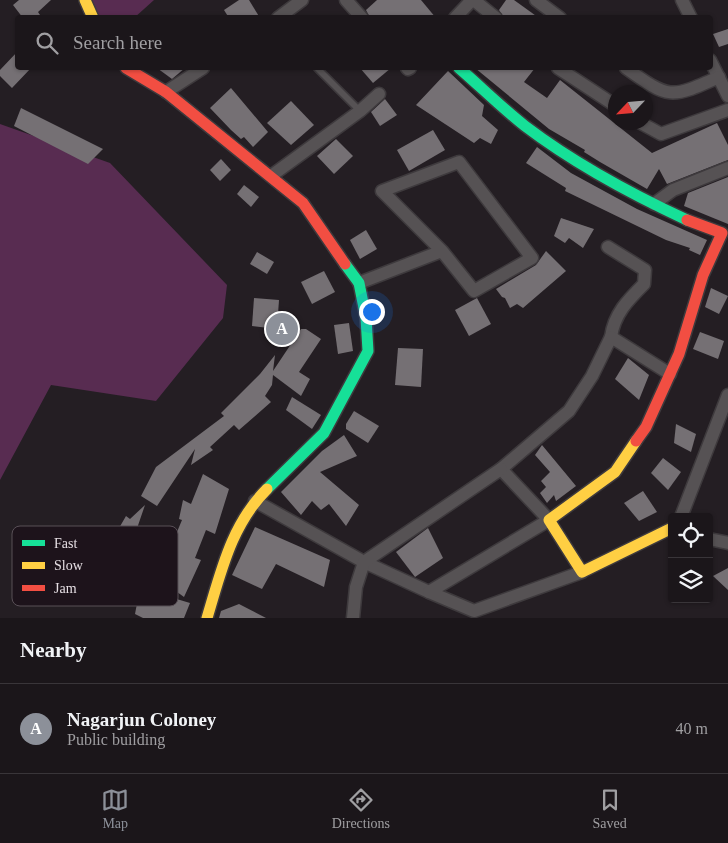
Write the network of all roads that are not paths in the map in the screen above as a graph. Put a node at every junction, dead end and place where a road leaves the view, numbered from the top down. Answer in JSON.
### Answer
{"nodes":[{"id":1,"x":85,"y":0,"type":"edge"},
{"id":2,"x":302,"y":0,"type":"edge"},
{"id":3,"x":346,"y":0,"type":"edge"},
{"id":4,"x":536,"y":0,"type":"edge"},
{"id":5,"x":682,"y":0,"type":"edge"},
{"id":6,"x":92,"y":15,"type":"edge"},
{"id":7,"x":282,"y":15,"type":"edge"},
{"id":8,"x":359,"y":15,"type":"edge"},
{"id":9,"x":458,"y":15,"type":"edge"},
{"id":10,"x":492,"y":15,"type":"edge"},
{"id":11,"x":556,"y":15,"type":"edge"},
{"id":12,"x":690,"y":15,"type":"edge"},
{"id":13,"x":713,"y":66,"type":"edge"},
{"id":14,"x":129,"y":70,"type":"edge"},
{"id":15,"x":200,"y":70,"type":"edge"},
{"id":16,"x":319,"y":70,"type":"edge"},
{"id":17,"x":460,"y":70,"type":"edge"},
{"id":18,"x":561,"y":70,"type":"edge"},
{"id":19,"x":629,"y":70,"type":"edge"},
{"id":20,"x":719,"y":77,"type":"junction"},
{"id":21,"x":166,"y":92,"type":"junction"},
{"id":22,"x":378,"y":94,"type":"dead end"},
{"id":23,"x":728,"y":96,"type":"edge"},
{"id":24,"x":608,"y":101,"type":"edge"},
{"id":25,"x":728,"y":110,"type":"edge"},
{"id":26,"x":360,"y":111,"type":"junction"},
{"id":27,"x":653,"y":129,"type":"edge"},
{"id":28,"x":728,"y":168,"type":"edge"},
{"id":29,"x":271,"y":176,"type":"junction"},
{"id":30,"x":654,"y":204,"type":"junction"},
{"id":31,"x":725,"y":234,"type":"edge"},
{"id":32,"x":608,"y":247,"type":"dead end"},
{"id":33,"x":442,"y":252,"type":"junction"},
{"id":34,"x":359,"y":282,"type":"junction"},
{"id":35,"x":611,"y":337,"type":"junction"},
{"id":36,"x":670,"y":374,"type":"junction"},
{"id":37,"x":728,"y":395,"type":"edge"},
{"id":38,"x":501,"y":469,"type":"junction"},
{"id":39,"x":255,"y":501,"type":"junction"},
{"id":40,"x":683,"y":513,"type":"edge"},
{"id":41,"x":549,"y":520,"type":"junction"},
{"id":42,"x":668,"y":530,"type":"edge"},
{"id":43,"x":713,"y":539,"type":"edge"},
{"id":44,"x":727,"y":540,"type":"edge"},
{"id":45,"x":364,"y":562,"type":"junction"},
{"id":46,"x":582,"y":572,"type":"junction"},
{"id":47,"x":429,"y":592,"type":"junction"},
{"id":48,"x":473,"y":615,"type":"edge"},
{"id":49,"x":207,"y":618,"type":"edge"},
{"id":50,"x":353,"y":618,"type":"edge"}],
"edges":[{"from":1,"to":6,"type":"street"},
{"from":2,"to":7,"type":"street"},
{"from":3,"to":8,"type":"street"},
{"from":4,"to":11,"type":"street"},
{"from":5,"to":12,"type":"street"},
{"from":9,"to":10,"type":"street"},
{"from":13,"to":20,"type":"street"},
{"from":14,"to":21,"type":"street"},
{"from":15,"to":21,"type":"street"},
{"from":16,"to":26,"type":"lane"},
{"from":17,"to":30,"type":"street"},
{"from":18,"to":24,"type":"street"},
{"from":19,"to":20,"type":"street"},
{"from":20,"to":23,"type":"street"},
{"from":21,"to":29,"type":"street"},
{"from":22,"to":26,"type":"street"},
{"from":25,"to":27,"type":"street"},
{"from":26,"to":29,"type":"street"},
{"from":28,"to":30,"type":"street"},
{"from":29,"to":34,"type":"street"},
{"from":30,"to":31,"type":"street"},
{"from":31,"to":36,"type":"street"},
{"from":32,"to":35,"type":"street"},
{"from":33,"to":33,"type":"street"},
{"from":33,"to":34,"type":"street"},
{"from":34,"to":39,"type":"street"},
{"from":35,"to":36,"type":"street"},
{"from":35,"to":38,"type":"street"},
{"from":36,"to":41,"type":"street"},
{"from":37,"to":40,"type":"street"},
{"from":38,"to":41,"type":"street"},
{"from":38,"to":45,"type":"street"},
{"from":39,"to":45,"type":"street"},
{"from":39,"to":49,"type":"street"},
{"from":41,"to":46,"type":"street"},
{"from":41,"to":47,"type":"street"},
{"from":42,"to":46,"type":"street"},
{"from":43,"to":44,"type":"street"},
{"from":45,"to":47,"type":"street"},
{"from":45,"to":50,"type":"street"},
{"from":46,"to":48,"type":"street"},
{"from":47,"to":48,"type":"street"}]}
